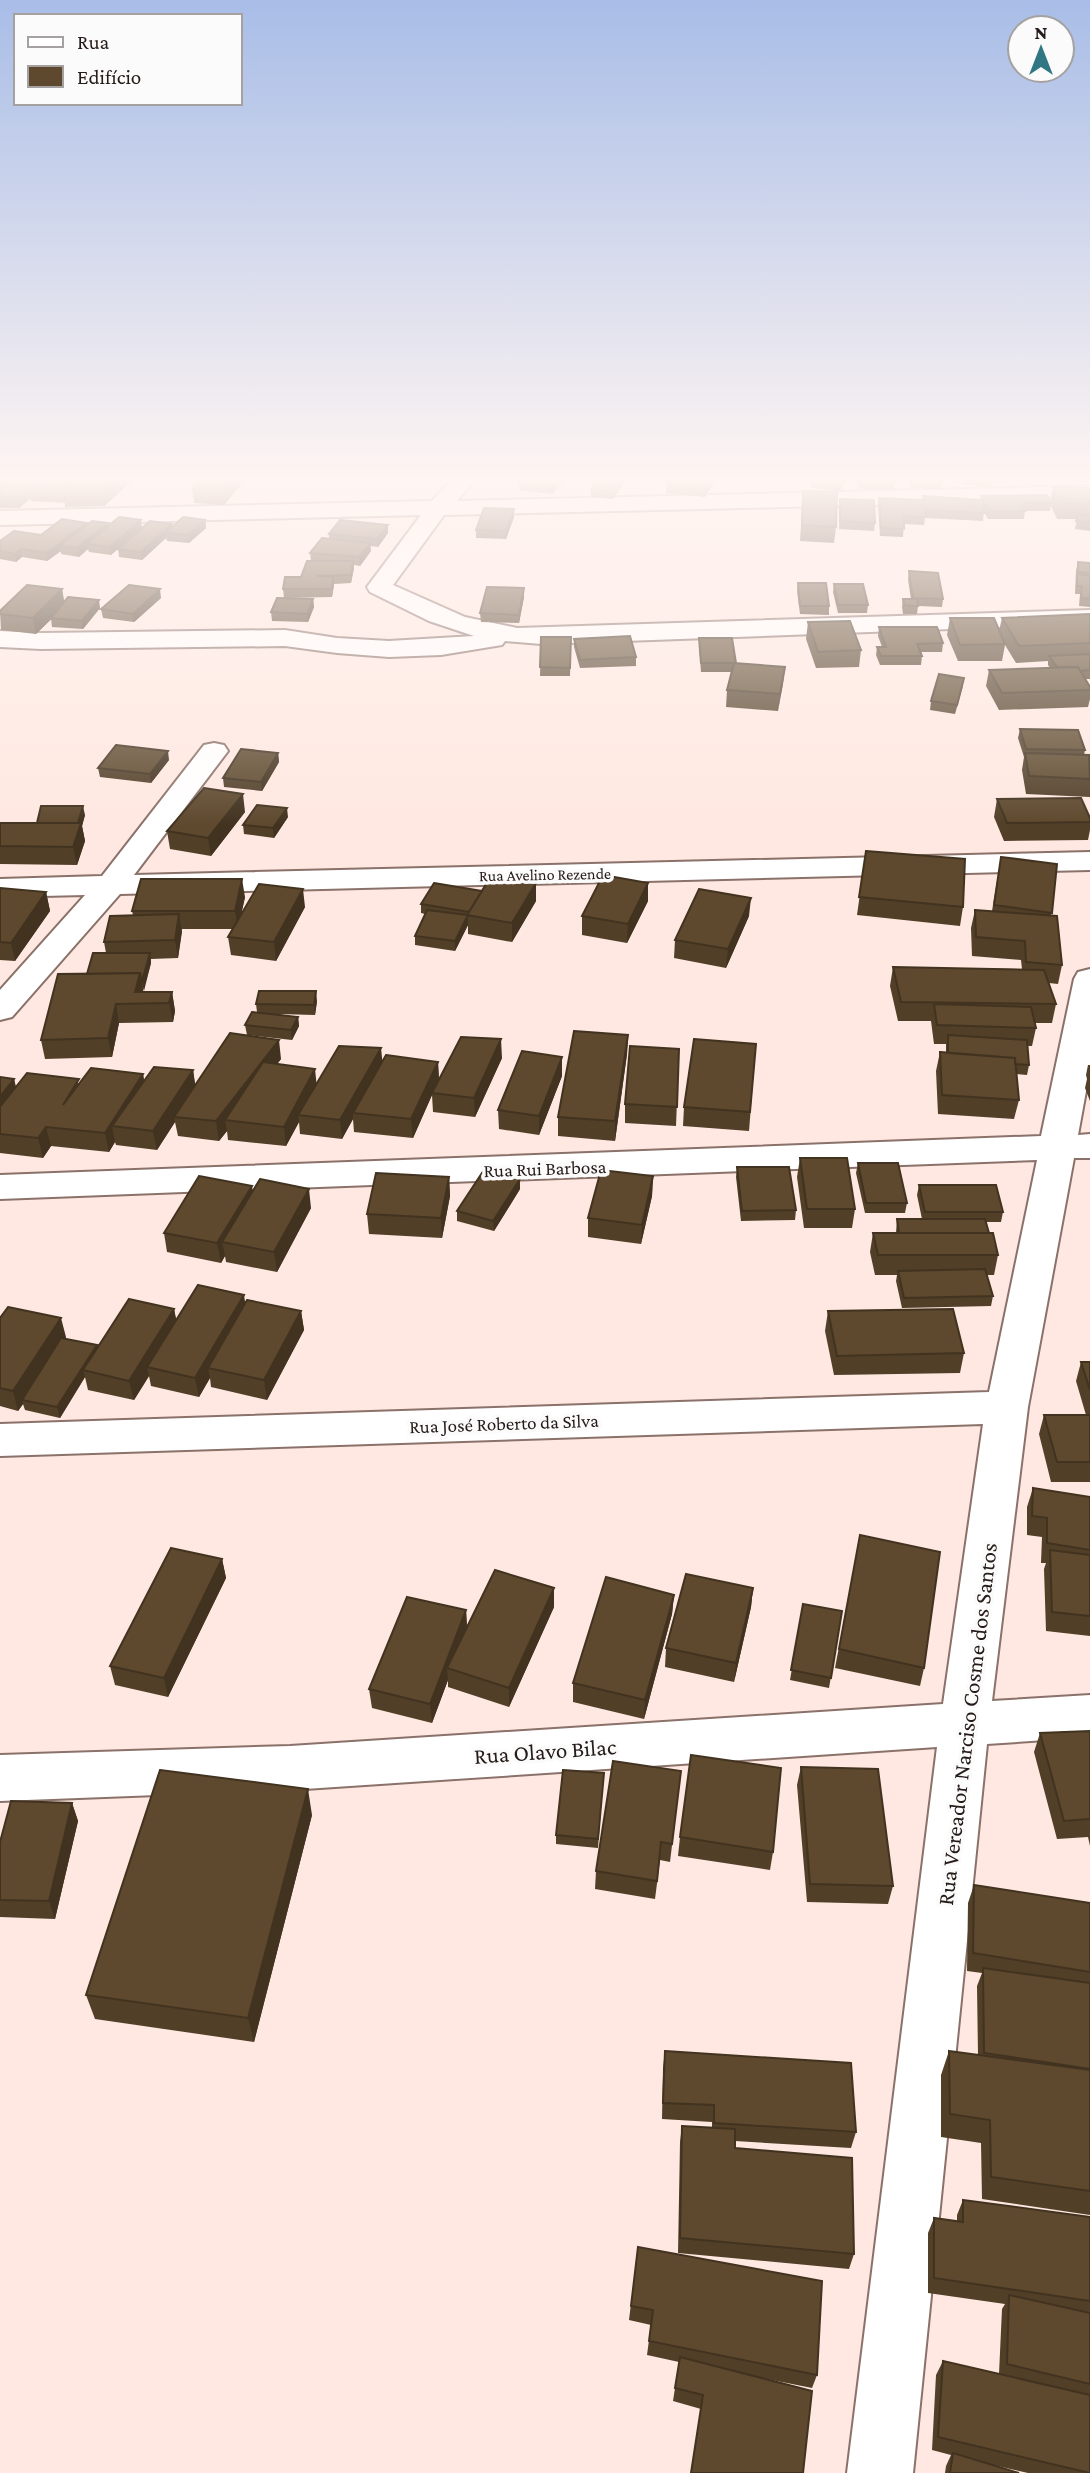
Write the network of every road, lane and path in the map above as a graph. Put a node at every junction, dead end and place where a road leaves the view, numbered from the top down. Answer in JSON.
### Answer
{"nodes":[{"id":1,"x":396,"y":595,"type":"edge"},
{"id":2,"x":1090,"y":617,"type":"edge"},
{"id":3,"x":513,"y":636,"type":"junction"},
{"id":4,"x":0,"y":639,"type":"edge"},
{"id":5,"x":214,"y":751,"type":"dead end"},
{"id":6,"x":1090,"y":861,"type":"edge"},
{"id":7,"x":112,"y":884,"type":"junction"},
{"id":8,"x":0,"y":888,"type":"edge"},
{"id":9,"x":1090,"y":979,"type":"edge"},
{"id":10,"x":0,"y":1010,"type":"edge"},
{"id":11,"x":1075,"y":1147,"type":"edge"},
{"id":12,"x":0,"y":1187,"type":"edge"},
{"id":13,"x":1007,"y":1407,"type":"junction"},
{"id":14,"x":0,"y":1440,"type":"edge"},
{"id":15,"x":1090,"y":1716,"type":"edge"},
{"id":16,"x":965,"y":1723,"type":"junction"},
{"id":17,"x":0,"y":1779,"type":"edge"},
{"id":18,"x":880,"y":2473,"type":"edge"}],
"edges":[{"from":1,"to":3,"type":"street"},
{"from":2,"to":3,"type":"street"},
{"from":3,"to":4,"type":"street"},
{"from":5,"to":7,"type":"street"},
{"from":6,"to":7,"type":"street","name":"Rua Avelino Rezende"},
{"from":7,"to":8,"type":"street","name":"Rua Avelino Rezende"},
{"from":7,"to":10,"type":"street"},
{"from":9,"to":11,"type":"street","name":"Rua Vereador Narciso Cosme dos Santos"},
{"from":11,"to":12,"type":"street","name":"Rua Rui Barbosa"},
{"from":11,"to":13,"type":"street","name":"Rua Vereador Narciso Cosme dos Santos"},
{"from":13,"to":14,"type":"street","name":"Rua José Roberto da Silva"},
{"from":13,"to":16,"type":"street","name":"Rua Vereador Narciso Cosme dos Santos"},
{"from":15,"to":16,"type":"street","name":"Rua Olavo Bilac"},
{"from":16,"to":17,"type":"street","name":"Rua Olavo Bilac"},
{"from":16,"to":18,"type":"street","name":"Rua Vereador Narciso Cosme dos Santos"}]}
